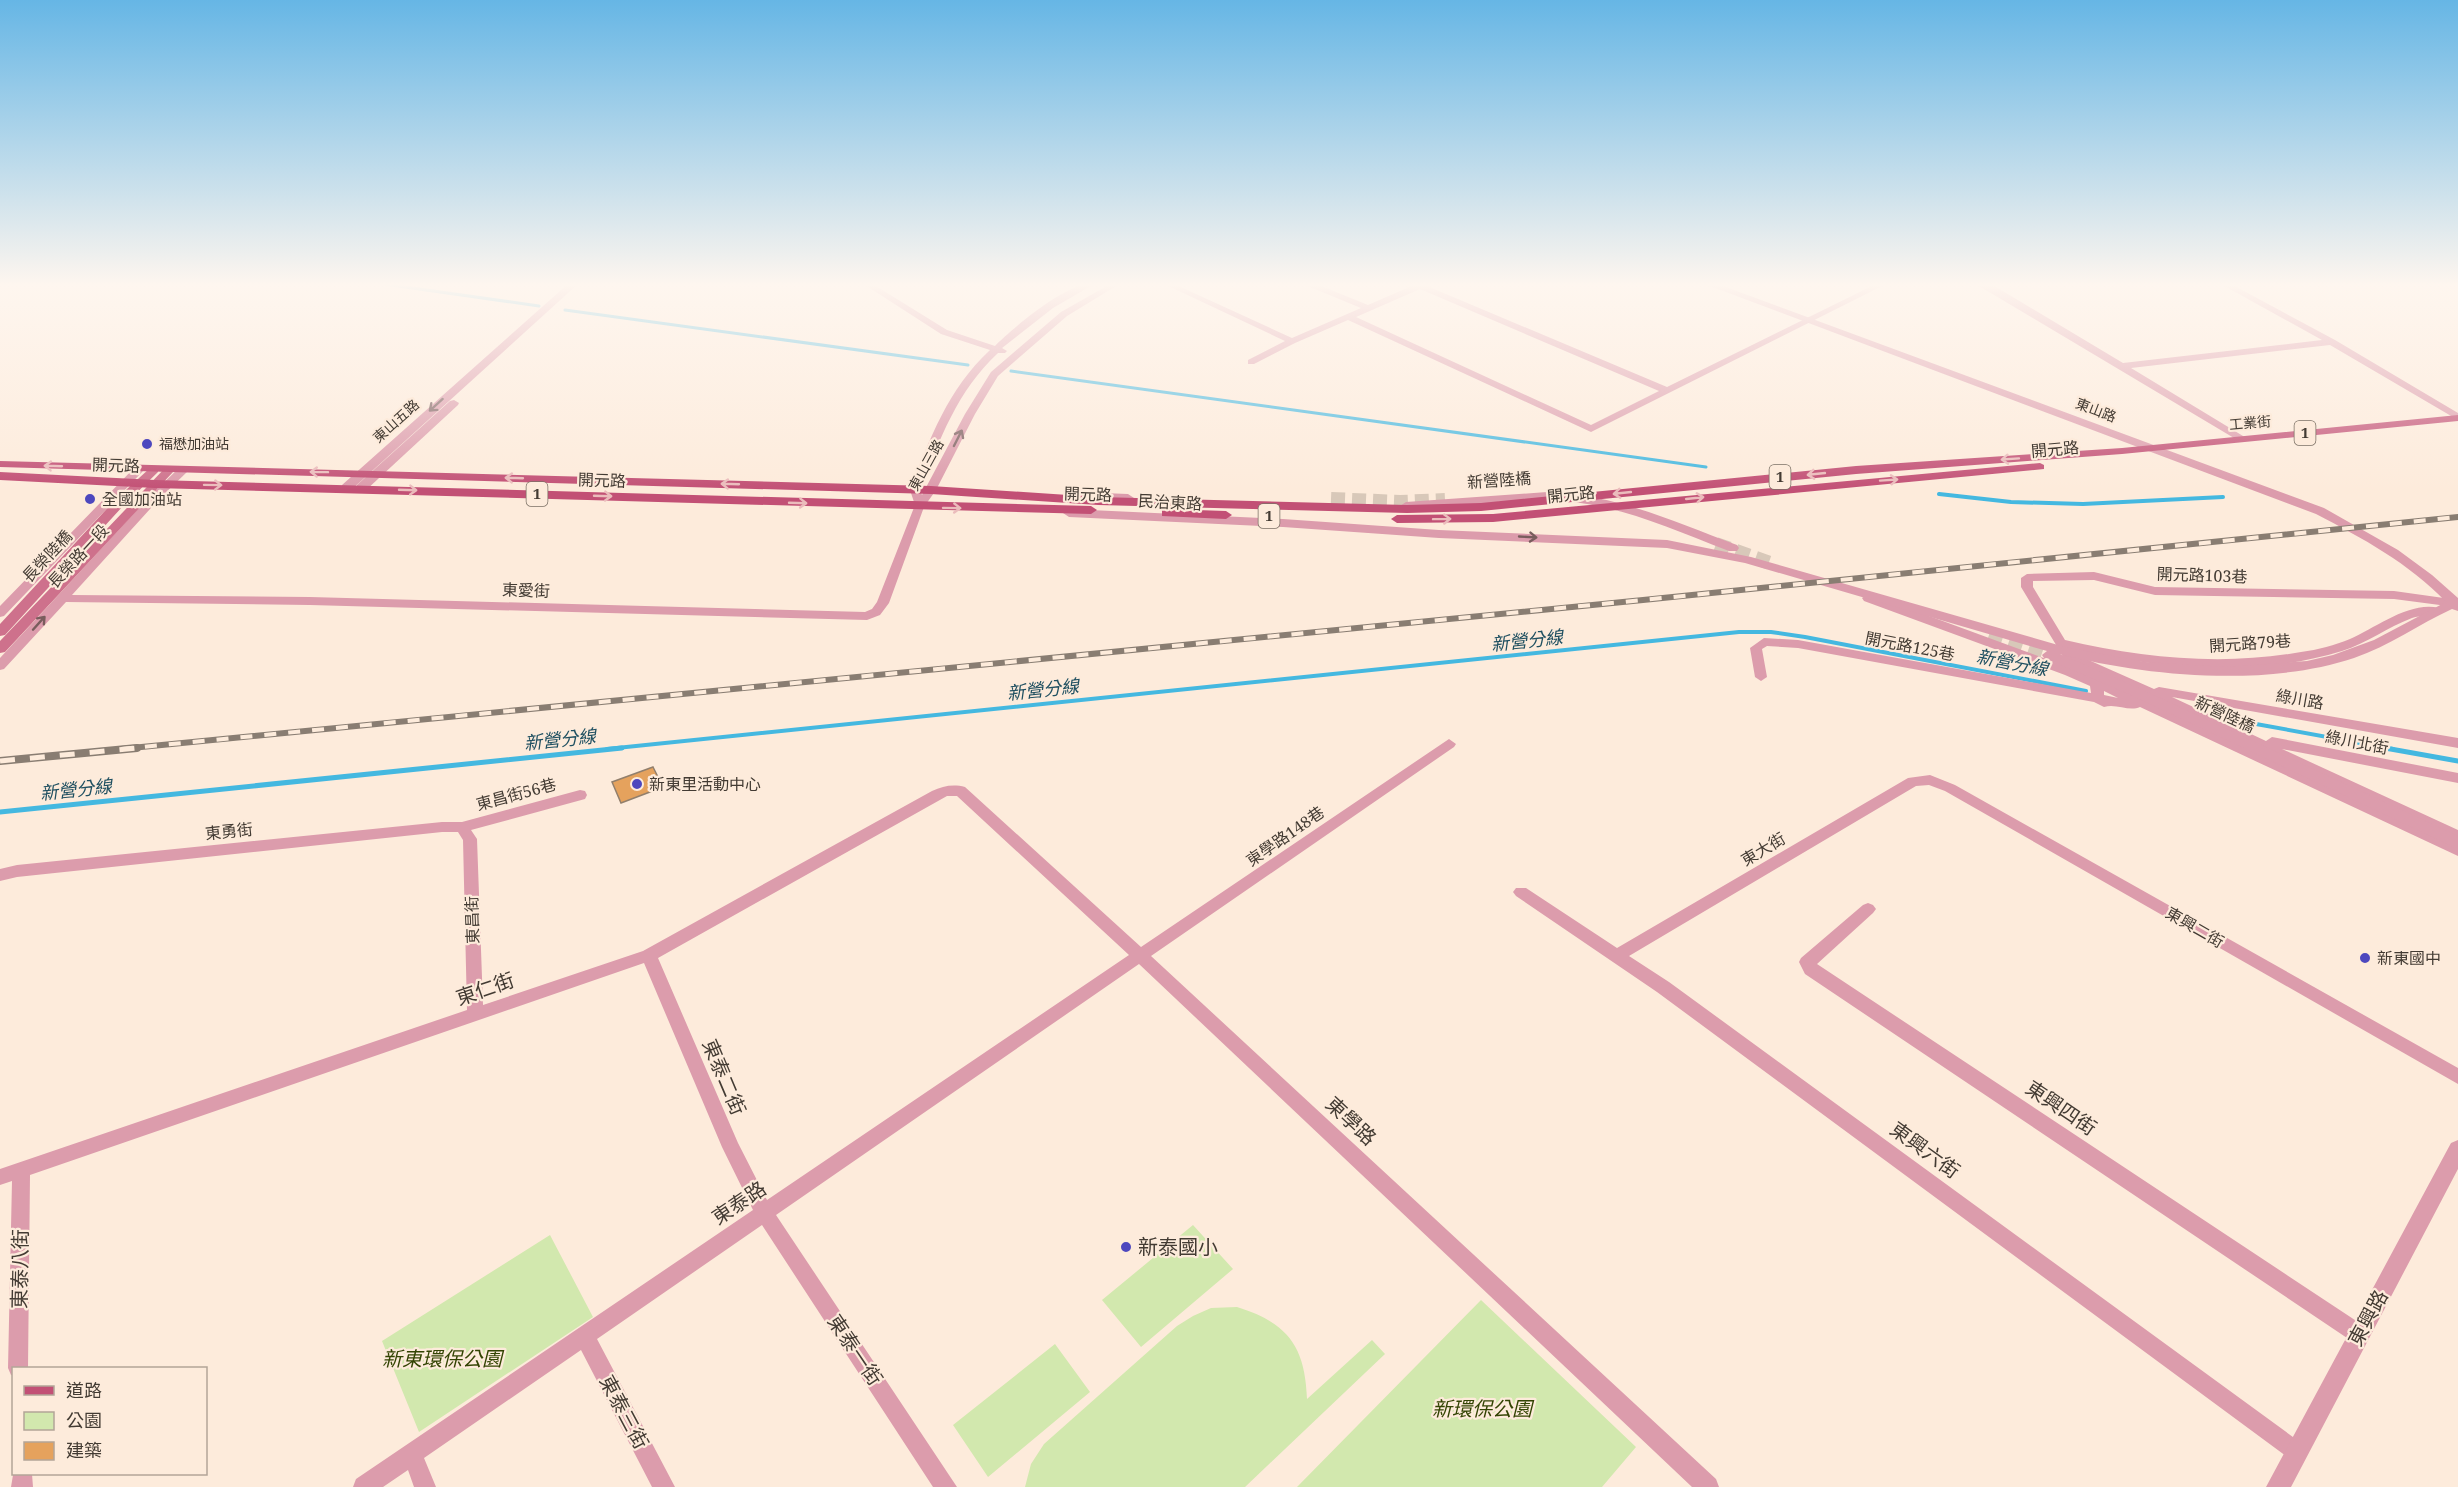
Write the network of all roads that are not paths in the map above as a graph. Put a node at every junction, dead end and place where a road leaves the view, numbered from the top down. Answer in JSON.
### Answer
{"nodes":[{"id":1,"x":496,"y":352,"type":"edge"},
{"id":2,"x":511,"y":352,"type":"edge"},
{"id":3,"x":993,"y":352,"type":"edge"},
{"id":4,"x":1008,"y":352,"type":"edge"},
{"id":5,"x":1270,"y":352,"type":"edge"},
{"id":6,"x":1427,"y":352,"type":"edge"},
{"id":7,"x":1579,"y":352,"type":"edge"},
{"id":8,"x":1745,"y":352,"type":"edge"},
{"id":9,"x":1898,"y":352,"type":"edge"},
{"id":10,"x":2101,"y":352,"type":"edge"},
{"id":11,"x":2242,"y":352,"type":"edge"},
{"id":12,"x":2349,"y":352,"type":"edge"},
{"id":13,"x":1017,"y":354,"type":"joint"},
{"id":14,"x":1251,"y":362,"type":"dead end"},
{"id":15,"x":2124,"y":366,"type":"junction"},
{"id":16,"x":1667,"y":391,"type":"junction"},
{"id":17,"x":2458,"y":418,"type":"edge"},
{"id":18,"x":2458,"y":428,"type":"edge"},
{"id":19,"x":2243,"y":439,"type":"junction"},
{"id":20,"x":2152,"y":448,"type":"junction"},
{"id":21,"x":2172,"y":455,"type":"junction"},
{"id":22,"x":0,"y":464,"type":"edge"},
{"id":23,"x":139,"y":470,"type":"junction"},
{"id":24,"x":154,"y":470,"type":"junction"},
{"id":25,"x":169,"y":470,"type":"junction"},
{"id":26,"x":183,"y":470,"type":"junction"},
{"id":27,"x":361,"y":473,"type":"junction"},
{"id":28,"x":377,"y":474,"type":"junction"},
{"id":29,"x":0,"y":476,"type":"edge"},
{"id":30,"x":126,"y":483,"type":"junction"},
{"id":31,"x":140,"y":483,"type":"junction"},
{"id":32,"x":155,"y":484,"type":"junction"},
{"id":33,"x":168,"y":484,"type":"junction"},
{"id":34,"x":346,"y":488,"type":"junction"},
{"id":35,"x":361,"y":488,"type":"junction"},
{"id":36,"x":915,"y":490,"type":"junction"},
{"id":37,"x":931,"y":490,"type":"junction"},
{"id":38,"x":987,"y":493,"type":"junction"},
{"id":39,"x":1230,"y":502,"type":"joint"},
{"id":40,"x":919,"y":507,"type":"junction"},
{"id":41,"x":985,"y":508,"type":"junction"},
{"id":42,"x":1281,"y":523,"type":"joint"},
{"id":43,"x":1499,"y":535,"type":"dead end"},
{"id":44,"x":1472,"y":539,"type":"dead end"},
{"id":45,"x":1794,"y":571,"type":"junction"},
{"id":46,"x":1847,"y":591,"type":"dead end"},
{"id":47,"x":61,"y":598,"type":"junction"},
{"id":48,"x":2457,"y":604,"type":"edge"},
{"id":49,"x":2435,"y":611,"type":"junction"},
{"id":50,"x":0,"y":613,"type":"edge"},
{"id":51,"x":1973,"y":625,"type":"junction"},
{"id":52,"x":0,"y":632,"type":"edge"},
{"id":53,"x":0,"y":649,"type":"edge"},
{"id":54,"x":2065,"y":649,"type":"junction"},
{"id":55,"x":0,"y":666,"type":"edge"},
{"id":56,"x":1761,"y":676,"type":"dead end"},
{"id":57,"x":2096,"y":682,"type":"junction"},
{"id":58,"x":2137,"y":687,"type":"junction"},
{"id":59,"x":2101,"y":701,"type":"junction"},
{"id":60,"x":2157,"y":709,"type":"junction"},
{"id":61,"x":2250,"y":738,"type":"junction"},
{"id":62,"x":2458,"y":743,"type":"edge"},
{"id":63,"x":1449,"y":744,"type":"dead end"},
{"id":64,"x":2458,"y":778,"type":"edge"},
{"id":65,"x":1930,"y":780,"type":"joint"},
{"id":66,"x":960,"y":791,"type":"joint"},
{"id":67,"x":580,"y":795,"type":"dead end"},
{"id":68,"x":462,"y":827,"type":"junction"},
{"id":69,"x":2458,"y":836,"type":"edge"},
{"id":70,"x":2458,"y":843,"type":"edge"},
{"id":71,"x":2458,"y":851,"type":"edge"},
{"id":72,"x":0,"y":875,"type":"edge"},
{"id":73,"x":1521,"y":892,"type":"dead end"},
{"id":74,"x":1868,"y":909,"type":"dead end"},
{"id":75,"x":649,"y":955,"type":"junction"},
{"id":76,"x":1139,"y":955,"type":"junction"},
{"id":77,"x":1617,"y":956,"type":"junction"},
{"id":78,"x":476,"y":1014,"type":"junction"},
{"id":79,"x":2458,"y":1077,"type":"edge"},
{"id":80,"x":2458,"y":1149,"type":"edge"},
{"id":81,"x":21,"y":1170,"type":"junction"},
{"id":82,"x":0,"y":1177,"type":"edge"},
{"id":83,"x":764,"y":1213,"type":"junction"},
{"id":84,"x":2360,"y":1335,"type":"junction"},
{"id":85,"x":584,"y":1336,"type":"junction"},
{"id":86,"x":18,"y":1367,"type":"edge"},
{"id":87,"x":2297,"y":1452,"type":"junction"},
{"id":88,"x":412,"y":1454,"type":"junction"},
{"id":89,"x":364,"y":1487,"type":"edge"},
{"id":90,"x":425,"y":1487,"type":"edge"},
{"id":91,"x":664,"y":1487,"type":"edge"},
{"id":92,"x":946,"y":1487,"type":"edge"},
{"id":93,"x":1708,"y":1487,"type":"edge"},
{"id":94,"x":2278,"y":1487,"type":"edge"}],
"edges":[{"from":1,"to":27,"type":"street","name":"東山五路","one_way":true},
{"from":2,"to":28,"type":"street","name":"東山五路"},
{"from":3,"to":36,"type":"street","name":"東山三路"},
{"from":4,"to":13,"type":"street"},
{"from":5,"to":14,"type":"street"},
{"from":6,"to":16,"type":"street"},
{"from":7,"to":16,"type":"street"},
{"from":8,"to":16,"type":"street"},
{"from":9,"to":20,"type":"street","name":"東山路"},
{"from":10,"to":15,"type":"street"},
{"from":11,"to":15,"type":"street"},
{"from":12,"to":17,"type":"street"},
{"from":37,"to":13,"type":"street","name":"東山三路","one_way":true},
{"from":15,"to":19,"type":"street"},
{"from":17,"to":19,"type":"main road","name":"工業街","number":"1"},
{"from":18,"to":21,"type":"main road","name":"工業街","number":"1"},
{"from":19,"to":20,"type":"main road","name":"工業街","number":"1"},
{"from":20,"to":21,"type":"street","name":"東山路"},
{"from":20,"to":38,"type":"main road","name":"開元路","number":"1","one_way":true},
{"from":41,"to":21,"type":"main road","name":"開元路","number":"1","one_way":true},
{"from":21,"to":48,"type":"street","name":"東山路"},
{"from":23,"to":22,"type":"main road","name":"開元路","number":"1","one_way":true},
{"from":23,"to":24,"type":"main road","name":"開元路","number":"1"},
{"from":23,"to":30,"type":"street","name":"長榮路一段"},
{"from":24,"to":25,"type":"main road","name":"開元路","number":"1"},
{"from":24,"to":31,"type":"main road"},
{"from":25,"to":26,"type":"main road","name":"開元路","number":"1"},
{"from":25,"to":32,"type":"main road"},
{"from":27,"to":26,"type":"main road","name":"開元路","number":"1","one_way":true},
{"from":26,"to":33,"type":"street","name":"長榮路一段"},
{"from":27,"to":28,"type":"main road","name":"開元路","number":"1"},
{"from":27,"to":34,"type":"street","name":"東山五路"},
{"from":28,"to":35,"type":"street","name":"東山五路"},
{"from":36,"to":28,"type":"main road","name":"開元路","number":"1","one_way":true},
{"from":29,"to":30,"type":"main road","name":"開元路","number":"1"},
{"from":30,"to":31,"type":"main road","name":"開元路","number":"1"},
{"from":30,"to":50,"type":"street","name":"長榮路一段"},
{"from":31,"to":32,"type":"main road","name":"開元路","number":"1"},
{"from":31,"to":52,"type":"main road","name":"長榮陸橋"},
{"from":32,"to":33,"type":"main road","name":"開元路","number":"1"},
{"from":32,"to":53,"type":"main road","name":"長榮陸橋"},
{"from":33,"to":34,"type":"main road","name":"開元路","number":"1","one_way":true},
{"from":33,"to":47,"type":"street","name":"長榮路一段"},
{"from":34,"to":35,"type":"main road","name":"開元路","number":"1"},
{"from":35,"to":40,"type":"main road","name":"開元路","number":"1","one_way":true},
{"from":36,"to":37,"type":"main road","name":"開元路","number":"1"},
{"from":36,"to":40,"type":"street","name":"東山三路"},
{"from":37,"to":38,"type":"main road","name":"開元路","number":"1"},
{"from":37,"to":40,"type":"street","name":"東山三路"},
{"from":38,"to":39,"type":"street","name":"開元路"},
{"from":39,"to":45,"type":"street","name":"新營陸橋"},
{"from":40,"to":41,"type":"main road","name":"開元路","number":"1","one_way":true},
{"from":40,"to":47,"type":"street","name":"東愛街"},
{"from":41,"to":42,"type":"street","name":"民治東路"},
{"from":42,"to":45,"type":"street","name":"新營陸橋","one_way":true},
{"from":43,"to":44,"type":"street"},
{"from":45,"to":51,"type":"street","name":"新營陸橋"},
{"from":46,"to":57,"type":"street"},
{"from":55,"to":47,"type":"street","name":"長榮路一段","one_way":true},
{"from":48,"to":49,"type":"street"},
{"from":48,"to":54,"type":"street","name":"開元路103巷"},
{"from":49,"to":51,"type":"street","name":"新營陸橋"},
{"from":49,"to":54,"type":"street","name":"開元路79巷"},
{"from":51,"to":70,"type":"street","name":"新營陸橋"},
{"from":54,"to":57,"type":"street","name":"開元路103巷"},
{"from":54,"to":58,"type":"street"},
{"from":56,"to":59,"type":"street","name":"開元路125巷"},
{"from":57,"to":59,"type":"street"},
{"from":57,"to":60,"type":"street"},
{"from":58,"to":61,"type":"street"},
{"from":58,"to":62,"type":"street","name":"綠川路"},
{"from":59,"to":60,"type":"street","name":"開元路125巷"},
{"from":60,"to":71,"type":"street"},
{"from":61,"to":64,"type":"street","name":"綠川北街"},
{"from":61,"to":69,"type":"street"},
{"from":63,"to":76,"type":"street","name":"東學路148巷"},
{"from":65,"to":77,"type":"street","name":"東大街"},
{"from":65,"to":79,"type":"street","name":"東興二街"},
{"from":66,"to":75,"type":"street","name":"東仁街"},
{"from":66,"to":76,"type":"street","name":"東學路"},
{"from":67,"to":68,"type":"street","name":"東昌街56巷"},
{"from":68,"to":72,"type":"street","name":"東勇街"},
{"from":68,"to":78,"type":"street","name":"東昌街"},
{"from":73,"to":77,"type":"street","name":"東興六街"},
{"from":74,"to":84,"type":"street","name":"東興四街"},
{"from":75,"to":78,"type":"street","name":"東仁街"},
{"from":75,"to":83,"type":"street","name":"東泰二街"},
{"from":76,"to":83,"type":"street","name":"東泰路"},
{"from":76,"to":93,"type":"street","name":"東學路"},
{"from":77,"to":87,"type":"street","name":"東興六街"},
{"from":78,"to":81,"type":"street","name":"東仁街"},
{"from":80,"to":84,"type":"street","name":"東興路"},
{"from":81,"to":82,"type":"street","name":"東仁街"},
{"from":81,"to":86,"type":"street","name":"東泰八街"},
{"from":83,"to":85,"type":"street","name":"東泰路"},
{"from":83,"to":92,"type":"street","name":"東泰一街"},
{"from":84,"to":87,"type":"street","name":"東興路"},
{"from":85,"to":88,"type":"street","name":"東泰路"},
{"from":85,"to":91,"type":"street","name":"東泰三街"},
{"from":87,"to":94,"type":"street","name":"東興路"},
{"from":88,"to":89,"type":"street","name":"東泰路"},
{"from":88,"to":90,"type":"street"}]}
